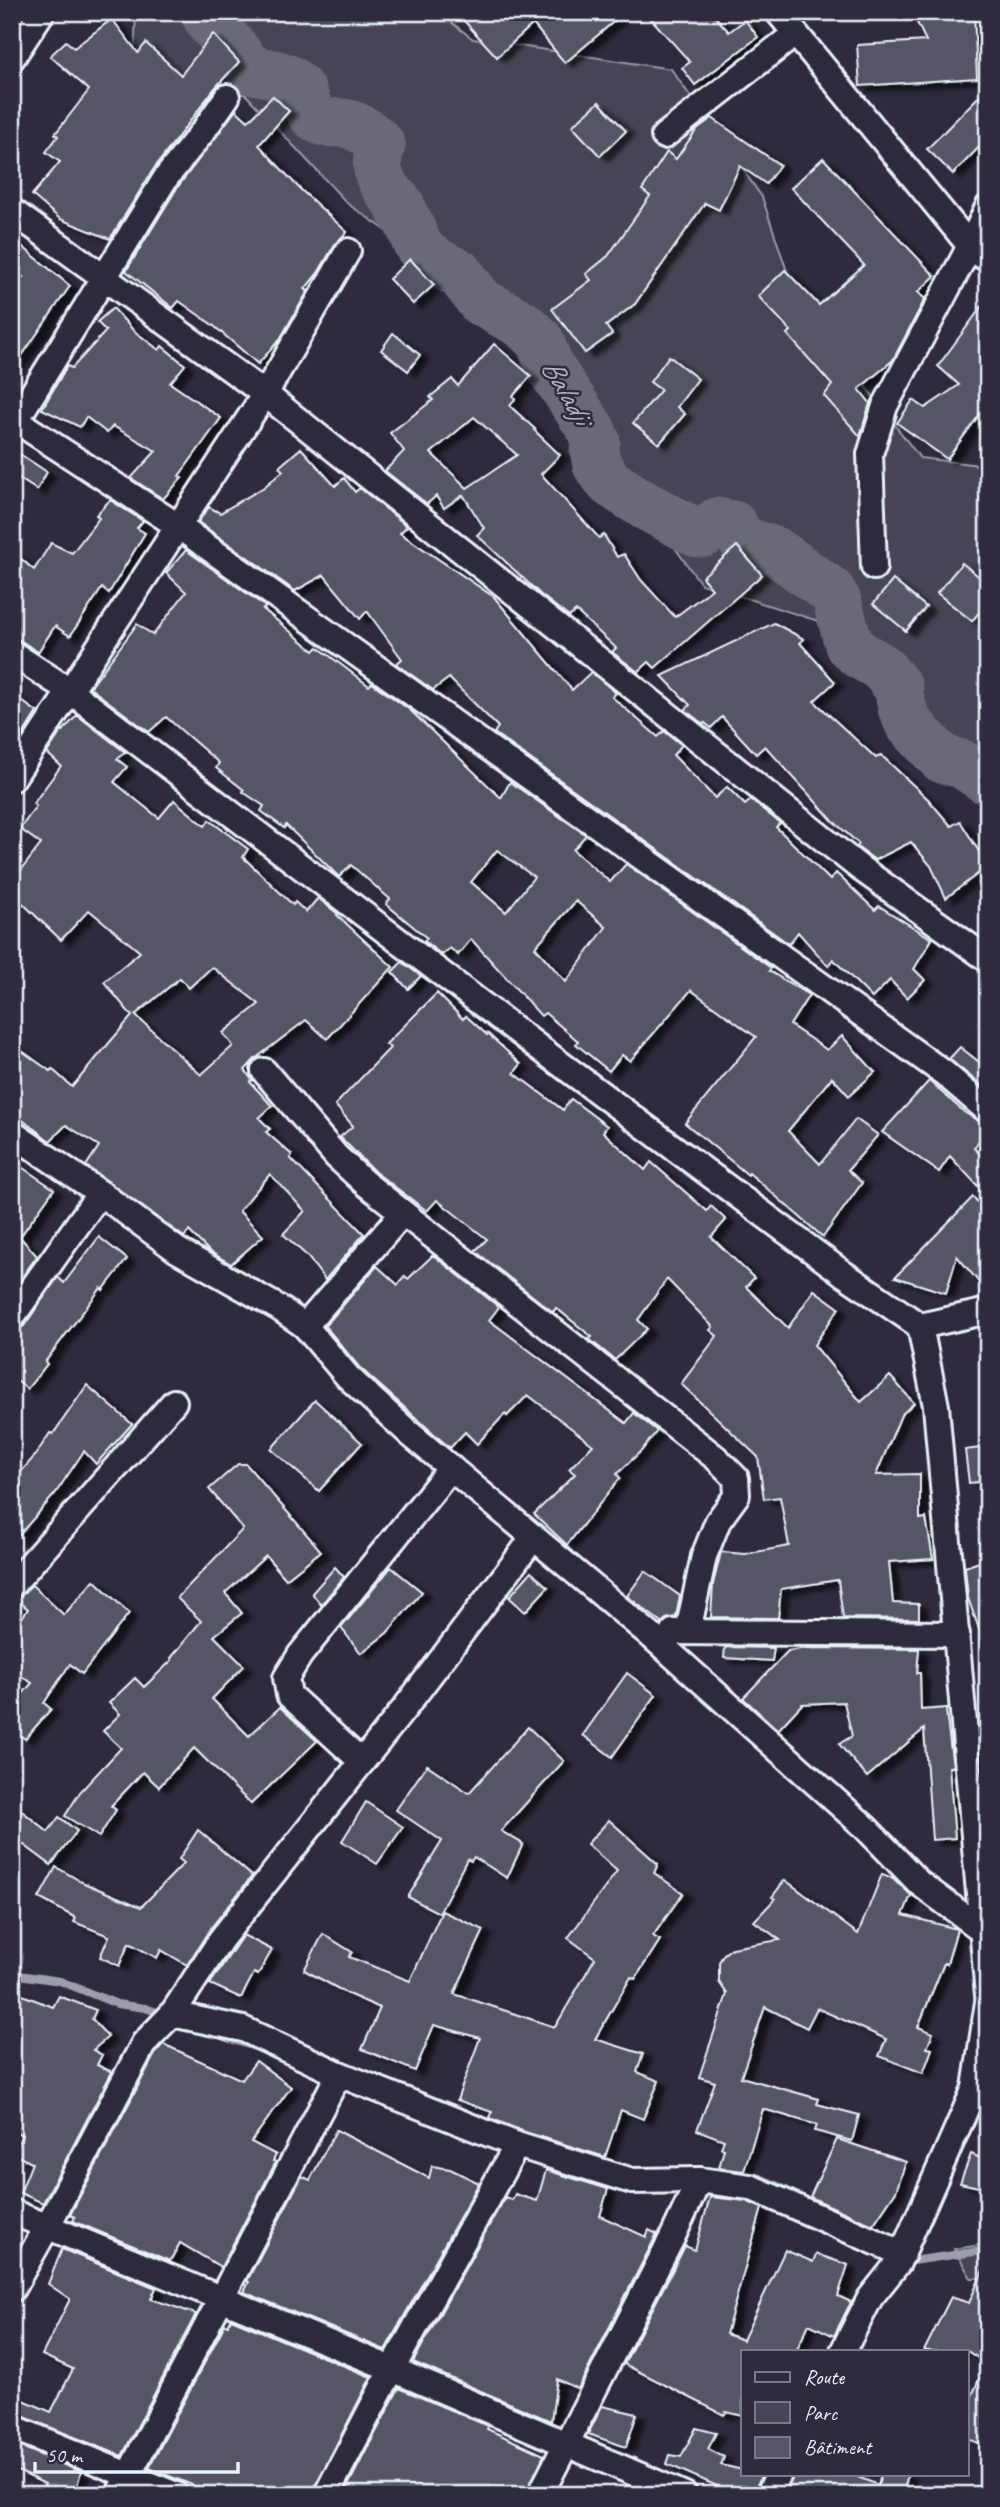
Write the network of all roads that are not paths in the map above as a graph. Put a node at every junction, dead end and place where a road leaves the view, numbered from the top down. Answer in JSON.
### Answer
{"nodes":[{"id":1,"x":42,"y":12,"type":"edge"},
{"id":2,"x":778,"y":12,"type":"edge"},
{"id":3,"x":795,"y":34,"type":"junction"},
{"id":4,"x":12,"y":58,"type":"edge"},
{"id":5,"x":227,"y":97,"type":"dead end"},
{"id":6,"x":664,"y":136,"type":"dead end"},
{"id":7,"x":988,"y":207,"type":"edge"},
{"id":8,"x":12,"y":211,"type":"edge"},
{"id":9,"x":348,"y":251,"type":"dead end"},
{"id":10,"x":979,"y":253,"type":"edge"},
{"id":11,"x":104,"y":277,"type":"junction"},
{"id":12,"x":265,"y":394,"type":"junction"},
{"id":13,"x":14,"y":422,"type":"edge"},
{"id":14,"x":178,"y":526,"type":"junction"},
{"id":15,"x":874,"y":567,"type":"dead end"},
{"id":16,"x":12,"y":653,"type":"edge"},
{"id":17,"x":70,"y":691,"type":"junction"},
{"id":18,"x":12,"y":779,"type":"edge"},
{"id":19,"x":986,"y":958,"type":"edge"},
{"id":20,"x":264,"y":1071,"type":"dead end"},
{"id":21,"x":988,"y":1111,"type":"edge"},
{"id":22,"x":12,"y":1133,"type":"edge"},
{"id":23,"x":100,"y":1193,"type":"junction"},
{"id":24,"x":403,"y":1213,"type":"junction"},
{"id":25,"x":988,"y":1311,"type":"edge"},
{"id":26,"x":12,"y":1317,"type":"edge"},
{"id":27,"x":305,"y":1326,"type":"junction"},
{"id":28,"x":920,"y":1326,"type":"junction"},
{"id":29,"x":174,"y":1402,"type":"dead end"},
{"id":30,"x":451,"y":1468,"type":"junction"},
{"id":31,"x":534,"y":1537,"type":"junction"},
{"id":32,"x":12,"y":1585,"type":"edge"},
{"id":33,"x":688,"y":1631,"type":"junction"},
{"id":34,"x":648,"y":1633,"type":"junction"},
{"id":35,"x":957,"y":1634,"type":"junction"},
{"id":36,"x":362,"y":1762,"type":"junction"},
{"id":37,"x":981,"y":1929,"type":"junction"},
{"id":38,"x":988,"y":1996,"type":"edge"},
{"id":39,"x":988,"y":2002,"type":"edge"},
{"id":40,"x":172,"y":2014,"type":"junction"},
{"id":41,"x":339,"y":2074,"type":"junction"},
{"id":42,"x":517,"y":2145,"type":"junction"},
{"id":43,"x":699,"y":2180,"type":"junction"},
{"id":44,"x":12,"y":2213,"type":"edge"},
{"id":45,"x":47,"y":2227,"type":"junction"},
{"id":46,"x":901,"y":2258,"type":"junction"},
{"id":47,"x":12,"y":2289,"type":"edge"},
{"id":48,"x":220,"y":2299,"type":"junction"},
{"id":49,"x":844,"y":2350,"type":"edge"},
{"id":50,"x":392,"y":2369,"type":"junction"},
{"id":51,"x":12,"y":2427,"type":"edge"},
{"id":52,"x":566,"y":2443,"type":"junction"},
{"id":53,"x":778,"y":2476,"type":"edge"},
{"id":54,"x":123,"y":2485,"type":"edge"},
{"id":55,"x":176,"y":2495,"type":"edge"},
{"id":56,"x":326,"y":2495,"type":"edge"},
{"id":57,"x":540,"y":2495,"type":"edge"},
{"id":58,"x":685,"y":2495,"type":"edge"},
{"id":59,"x":768,"y":2495,"type":"edge"}],
"edges":[{"from":1,"to":4,"type":"street"},
{"from":2,"to":3,"type":"street"},
{"from":3,"to":6,"type":"street"},
{"from":3,"to":10,"type":"street"},
{"from":5,"to":11,"type":"street"},
{"from":7,"to":10,"type":"street"},
{"from":8,"to":11,"type":"street"},
{"from":9,"to":12,"type":"street"},
{"from":10,"to":15,"type":"street"},
{"from":11,"to":12,"type":"street"},
{"from":11,"to":13,"type":"street"},
{"from":12,"to":14,"type":"street"},
{"from":12,"to":19,"type":"street"},
{"from":13,"to":14,"type":"street"},
{"from":14,"to":17,"type":"street"},
{"from":14,"to":21,"type":"street"},
{"from":16,"to":17,"type":"street"},
{"from":17,"to":18,"type":"street"},
{"from":17,"to":28,"type":"street"},
{"from":20,"to":24,"type":"street"},
{"from":22,"to":23,"type":"street"},
{"from":23,"to":26,"type":"street"},
{"from":23,"to":27,"type":"street"},
{"from":24,"to":27,"type":"street"},
{"from":24,"to":33,"type":"street"},
{"from":25,"to":28,"type":"street"},
{"from":27,"to":30,"type":"street"},
{"from":28,"to":35,"type":"street"},
{"from":29,"to":32,"type":"street"},
{"from":30,"to":31,"type":"street"},
{"from":30,"to":36,"type":"street"},
{"from":31,"to":34,"type":"street"},
{"from":31,"to":36,"type":"street"},
{"from":33,"to":34,"type":"street"},
{"from":33,"to":35,"type":"street"},
{"from":34,"to":37,"type":"street"},
{"from":35,"to":37,"type":"street"},
{"from":36,"to":40,"type":"street"},
{"from":37,"to":38,"type":"street"},
{"from":39,"to":46,"type":"street"},
{"from":40,"to":41,"type":"street"},
{"from":40,"to":45,"type":"street"},
{"from":41,"to":42,"type":"street"},
{"from":41,"to":48,"type":"street"},
{"from":42,"to":43,"type":"street"},
{"from":42,"to":50,"type":"street"},
{"from":43,"to":46,"type":"street"},
{"from":43,"to":52,"type":"street"},
{"from":44,"to":45,"type":"street"},
{"from":45,"to":47,"type":"street"},
{"from":45,"to":48,"type":"street"},
{"from":46,"to":49,"type":"street"},
{"from":48,"to":50,"type":"street"},
{"from":48,"to":54,"type":"street"},
{"from":50,"to":52,"type":"street"},
{"from":50,"to":56,"type":"street"},
{"from":51,"to":54,"type":"street"},
{"from":52,"to":57,"type":"street"},
{"from":52,"to":58,"type":"street"},
{"from":53,"to":59,"type":"street"},
{"from":54,"to":55,"type":"street"}]}
